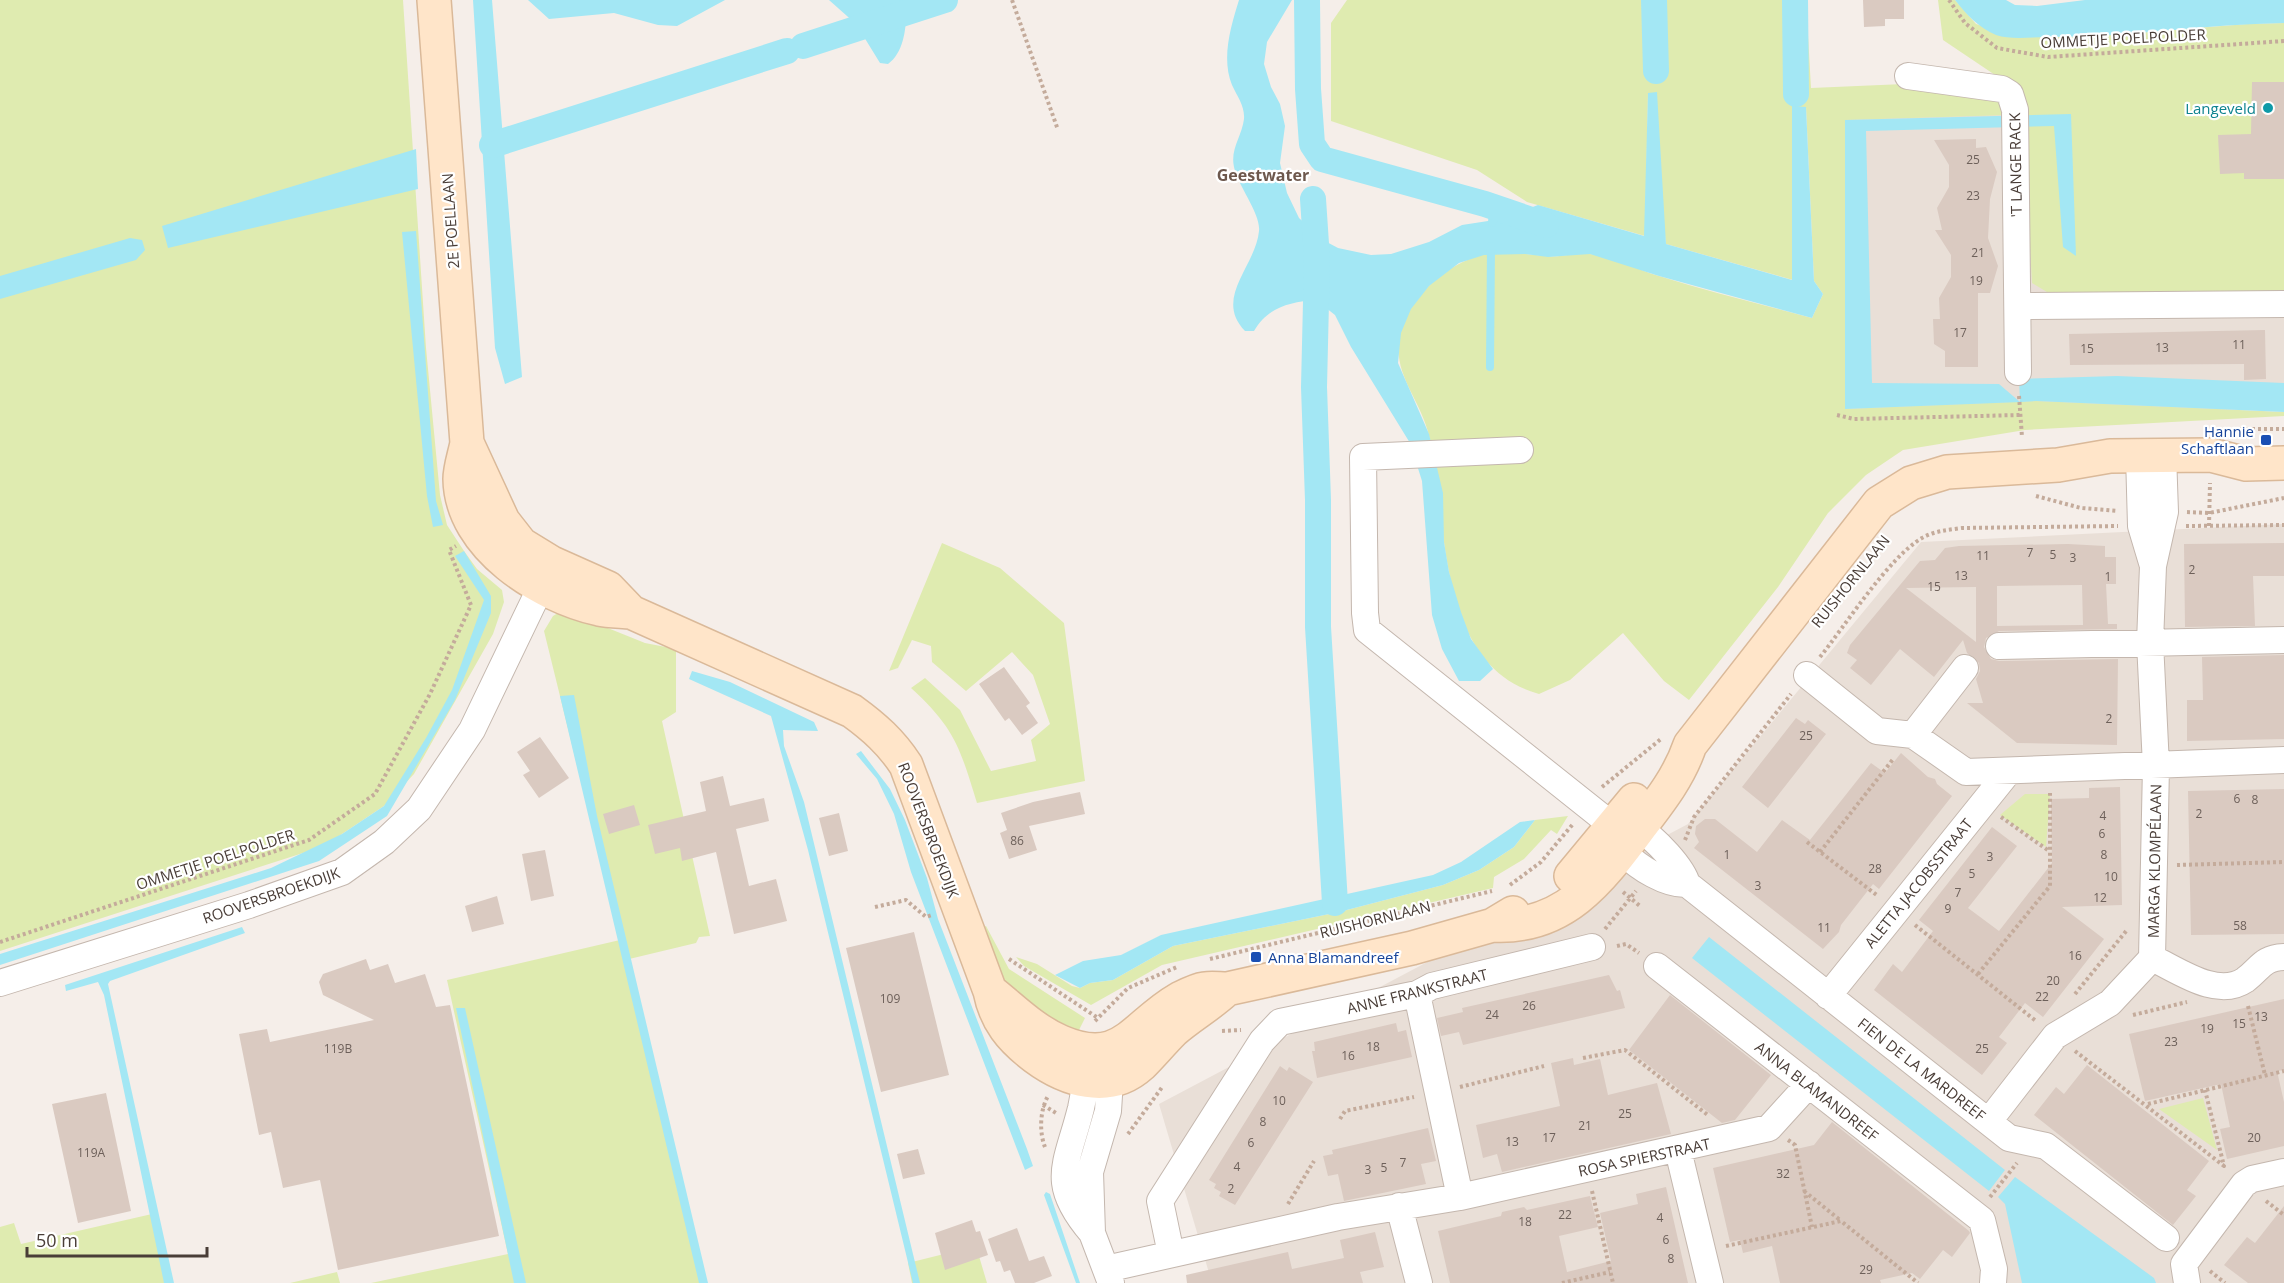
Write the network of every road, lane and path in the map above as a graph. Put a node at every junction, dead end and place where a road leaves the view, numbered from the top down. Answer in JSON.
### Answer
{"nodes":[{"id":1,"x":434,"y":0,"type":"edge"},
{"id":2,"x":1012,"y":0,"type":"edge"},
{"id":3,"x":1949,"y":0,"type":"edge"},
{"id":4,"x":2284,"y":41,"type":"edge"},
{"id":5,"x":1908,"y":76,"type":"dead end"},
{"id":6,"x":1058,"y":130,"type":"dead end"},
{"id":7,"x":2284,"y":304,"type":"edge"},
{"id":8,"x":2019,"y":306,"type":"junction"},
{"id":9,"x":2018,"y":372,"type":"dead end"},
{"id":10,"x":2019,"y":407,"type":"dead end"},
{"id":11,"x":1837,"y":415,"type":"dead end"},
{"id":12,"x":2020,"y":415,"type":"junction"},
{"id":13,"x":2022,"y":437,"type":"dead end"},
{"id":14,"x":1520,"y":450,"type":"dead end"},
{"id":15,"x":2284,"y":464,"type":"edge"},
{"id":16,"x":2151,"y":465,"type":"junction"},
{"id":17,"x":2028,"y":494,"type":"dead end"},
{"id":18,"x":2284,"y":498,"type":"edge"},
{"id":19,"x":2152,"y":519,"type":"junction"},
{"id":20,"x":2284,"y":525,"type":"edge"},
{"id":21,"x":449,"y":550,"type":"dead end"},
{"id":22,"x":547,"y":575,"type":"junction"},
{"id":23,"x":2284,"y":640,"type":"edge"},
{"id":24,"x":2150,"y":642,"type":"junction"},
{"id":25,"x":1999,"y":646,"type":"dead end"},
{"id":26,"x":1965,"y":668,"type":"dead end"},
{"id":27,"x":1807,"y":675,"type":"junction"},
{"id":28,"x":1912,"y":735,"type":"junction"},
{"id":29,"x":2284,"y":760,"type":"edge"},
{"id":30,"x":2156,"y":766,"type":"junction"},
{"id":31,"x":2050,"y":769,"type":"junction"},
{"id":32,"x":2009,"y":771,"type":"junction"},
{"id":33,"x":1982,"y":804,"type":"junction"},
{"id":34,"x":1692,"y":821,"type":"dead end"},
{"id":35,"x":1573,"y":823,"type":"dead end"},
{"id":36,"x":1625,"y":835,"type":"junction"},
{"id":37,"x":1820,"y":852,"type":"dead end"},
{"id":38,"x":2050,"y":852,"type":"junction"},
{"id":39,"x":2284,"y":862,"type":"edge"},
{"id":40,"x":2154,"y":866,"type":"junction"},
{"id":41,"x":1640,"y":886,"type":"dead end"},
{"id":42,"x":2154,"y":896,"type":"junction"},
{"id":43,"x":874,"y":907,"type":"dead end"},
{"id":44,"x":926,"y":917,"type":"dead end"},
{"id":45,"x":0,"y":942,"type":"edge"},
{"id":46,"x":1592,"y":947,"type":"junction"},
{"id":47,"x":2284,"y":957,"type":"edge"},
{"id":48,"x":2152,"y":958,"type":"junction"},
{"id":49,"x":1200,"y":961,"type":"dead end"},
{"id":50,"x":1189,"y":964,"type":"dead end"},
{"id":51,"x":1657,"y":966,"type":"joint"},
{"id":52,"x":1028,"y":974,"type":"dead end"},
{"id":53,"x":1978,"y":974,"type":"dead end"},
{"id":54,"x":2243,"y":981,"type":"junction"},
{"id":55,"x":0,"y":983,"type":"edge"},
{"id":56,"x":2217,"y":987,"type":"junction"},
{"id":57,"x":1417,"y":994,"type":"junction"},
{"id":58,"x":1828,"y":996,"type":"junction"},
{"id":59,"x":2110,"y":1003,"type":"junction"},
{"id":60,"x":2070,"y":1027,"type":"junction"},
{"id":61,"x":1219,"y":1031,"type":"dead end"},
{"id":62,"x":1262,"y":1041,"type":"junction"},
{"id":63,"x":1582,"y":1058,"type":"dead end"},
{"id":64,"x":1099,"y":1071,"type":"junction"},
{"id":65,"x":2284,"y":1071,"type":"edge"},
{"id":66,"x":2265,"y":1075,"type":"junction"},
{"id":67,"x":1809,"y":1084,"type":"junction"},
{"id":68,"x":1164,"y":1085,"type":"dead end"},
{"id":69,"x":2147,"y":1105,"type":"dead end"},
{"id":70,"x":1989,"y":1121,"type":"junction"},
{"id":71,"x":1772,"y":1126,"type":"junction"},
{"id":72,"x":1088,"y":1132,"type":"dead end"},
{"id":73,"x":1736,"y":1136,"type":"junction"},
{"id":74,"x":1122,"y":1140,"type":"dead end"},
{"id":75,"x":1678,"y":1150,"type":"junction"},
{"id":76,"x":1082,"y":1160,"type":"dead end"},
{"id":77,"x":1314,"y":1161,"type":"dead end"},
{"id":78,"x":2017,"y":1164,"type":"dead end"},
{"id":79,"x":1587,"y":1170,"type":"junction"},
{"id":80,"x":2284,"y":1172,"type":"edge"},
{"id":81,"x":1804,"y":1191,"type":"junction"},
{"id":82,"x":1460,"y":1197,"type":"junction"},
{"id":83,"x":1988,"y":1200,"type":"dead end"},
{"id":84,"x":1399,"y":1206,"type":"junction"},
{"id":85,"x":1841,"y":1221,"type":"junction"},
{"id":86,"x":1289,"y":1227,"type":"junction"},
{"id":87,"x":1812,"y":1227,"type":"junction"},
{"id":88,"x":2166,"y":1238,"type":"dead end"},
{"id":89,"x":1702,"y":1251,"type":"junction"},
{"id":90,"x":1171,"y":1254,"type":"junction"},
{"id":91,"x":1610,"y":1272,"type":"junction"},
{"id":92,"x":1108,"y":1276,"type":"edge"},
{"id":93,"x":1419,"y":1283,"type":"edge"},
{"id":94,"x":1562,"y":1283,"type":"edge"},
{"id":95,"x":1613,"y":1283,"type":"edge"},
{"id":96,"x":1710,"y":1283,"type":"edge"},
{"id":97,"x":1918,"y":1283,"type":"edge"},
{"id":98,"x":1993,"y":1283,"type":"edge"},
{"id":99,"x":2187,"y":1283,"type":"edge"}],
"edges":[{"from":1,"to":22,"type":"main road","name":"2E POELLAAN"},
{"from":2,"to":6,"type":"path"},
{"from":3,"to":4,"type":"path","name":"OMMETJE POELPOLDER"},
{"from":5,"to":8,"type":"street","name":"'T LANGE RACK"},
{"from":7,"to":8,"type":"street"},
{"from":8,"to":9,"type":"street","name":"'T LANGE RACK"},
{"from":10,"to":12,"type":"path"},
{"from":11,"to":12,"type":"path"},
{"from":12,"to":13,"type":"path"},
{"from":14,"to":36,"type":"street","name":"FIEN DE LA MARDREEF"},
{"from":15,"to":16,"type":"main road","name":"RUISHORNLAAN"},
{"from":16,"to":19,"type":"street","name":"MARGA KLOMPÉLAAN"},
{"from":16,"to":36,"type":"main road","name":"RUISHORNLAAN"},
{"from":17,"to":19,"type":"path"},
{"from":18,"to":19,"type":"path"},
{"from":19,"to":20,"type":"path"},
{"from":19,"to":24,"type":"street","name":"MARGA KLOMPÉLAAN"},
{"from":19,"to":27,"type":"path"},
{"from":21,"to":45,"type":"path","name":"OMMETJE POELPOLDER"},
{"from":22,"to":55,"type":"street","name":"ROOVERSBROEKDIJK"},
{"from":22,"to":64,"type":"main road","name":"ROOVERSBROEKDIJK"},
{"from":23,"to":24,"type":"street"},
{"from":24,"to":25,"type":"street"},
{"from":24,"to":30,"type":"street","name":"MARGA KLOMPÉLAAN"},
{"from":26,"to":28,"type":"street"},
{"from":27,"to":28,"type":"street"},
{"from":27,"to":34,"type":"path"},
{"from":28,"to":32,"type":"street"},
{"from":28,"to":37,"type":"path"},
{"from":29,"to":30,"type":"street"},
{"from":30,"to":31,"type":"street"},
{"from":30,"to":40,"type":"street","name":"MARGA KLOMPÉLAAN"},
{"from":31,"to":32,"type":"street"},
{"from":31,"to":38,"type":"path"},
{"from":32,"to":33,"type":"street","name":"ALETTA JACOBSSTRAAT"},
{"from":33,"to":38,"type":"path"},
{"from":33,"to":58,"type":"street","name":"ALETTA JACOBSSTRAAT"},
{"from":35,"to":49,"type":"path","name":"RUISHORNLAAN"},
{"from":36,"to":58,"type":"street","name":"FIEN DE LA MARDREEF"},
{"from":36,"to":64,"type":"main road","name":"RUISHORNLAAN"},
{"from":38,"to":53,"type":"path"},
{"from":39,"to":40,"type":"path"},
{"from":40,"to":42,"type":"street","name":"MARGA KLOMPÉLAAN"},
{"from":41,"to":46,"type":"path"},
{"from":42,"to":48,"type":"street","name":"MARGA KLOMPÉLAAN"},
{"from":42,"to":60,"type":"path"},
{"from":43,"to":44,"type":"path"},
{"from":46,"to":51,"type":"path"},
{"from":46,"to":57,"type":"street","name":"ANNE FRANKSTRAAT"},
{"from":47,"to":54,"type":"street"},
{"from":48,"to":56,"type":"street"},
{"from":48,"to":59,"type":"street","name":"MARGA KLOMPÉLAAN"},
{"from":50,"to":52,"type":"path"},
{"from":51,"to":67,"type":"street","name":"ANNA BLAMANDREEF"},
{"from":54,"to":56,"type":"street"},
{"from":54,"to":66,"type":"path"},
{"from":56,"to":59,"type":"path"},
{"from":57,"to":62,"type":"street","name":"ANNE FRANKSTRAAT"},
{"from":57,"to":82,"type":"street"},
{"from":58,"to":70,"type":"street","name":"FIEN DE LA MARDREEF"},
{"from":59,"to":60,"type":"street","name":"MARGA KLOMPÉLAAN"},
{"from":60,"to":70,"type":"street","name":"MARGA KLOMPÉLAAN"},
{"from":61,"to":62,"type":"path"},
{"from":62,"to":90,"type":"street","name":"ANNE FRANKSTRAAT"},
{"from":63,"to":73,"type":"path"},
{"from":64,"to":92,"type":"street"},
{"from":65,"to":66,"type":"path"},
{"from":66,"to":69,"type":"path"},
{"from":67,"to":71,"type":"street"},
{"from":67,"to":98,"type":"street","name":"ANNA BLAMANDREEF"},
{"from":68,"to":74,"type":"path"},
{"from":70,"to":88,"type":"street","name":"FIEN DE LA MARDREEF"},
{"from":71,"to":73,"type":"street","name":"ROSA SPIERSTRAAT"},
{"from":71,"to":81,"type":"path"},
{"from":72,"to":76,"type":"street"},
{"from":73,"to":75,"type":"street","name":"ROSA SPIERSTRAAT"},
{"from":75,"to":79,"type":"street","name":"ROSA SPIERSTRAAT"},
{"from":75,"to":89,"type":"street"},
{"from":77,"to":86,"type":"path"},
{"from":78,"to":83,"type":"path"},
{"from":79,"to":82,"type":"street","name":"ROSA SPIERSTRAAT"},
{"from":79,"to":91,"type":"path"},
{"from":80,"to":99,"type":"street"},
{"from":81,"to":85,"type":"path"},
{"from":81,"to":87,"type":"path"},
{"from":82,"to":84,"type":"street","name":"ROSA SPIERSTRAAT"},
{"from":84,"to":86,"type":"street","name":"ROSA SPIERSTRAAT"},
{"from":84,"to":93,"type":"street"},
{"from":85,"to":87,"type":"path"},
{"from":85,"to":97,"type":"path"},
{"from":86,"to":90,"type":"street","name":"ROSA SPIERSTRAAT"},
{"from":87,"to":89,"type":"path"},
{"from":89,"to":96,"type":"street"},
{"from":90,"to":92,"type":"street","name":"ROSA SPIERSTRAAT"},
{"from":91,"to":94,"type":"path"},
{"from":91,"to":95,"type":"path"}]}
